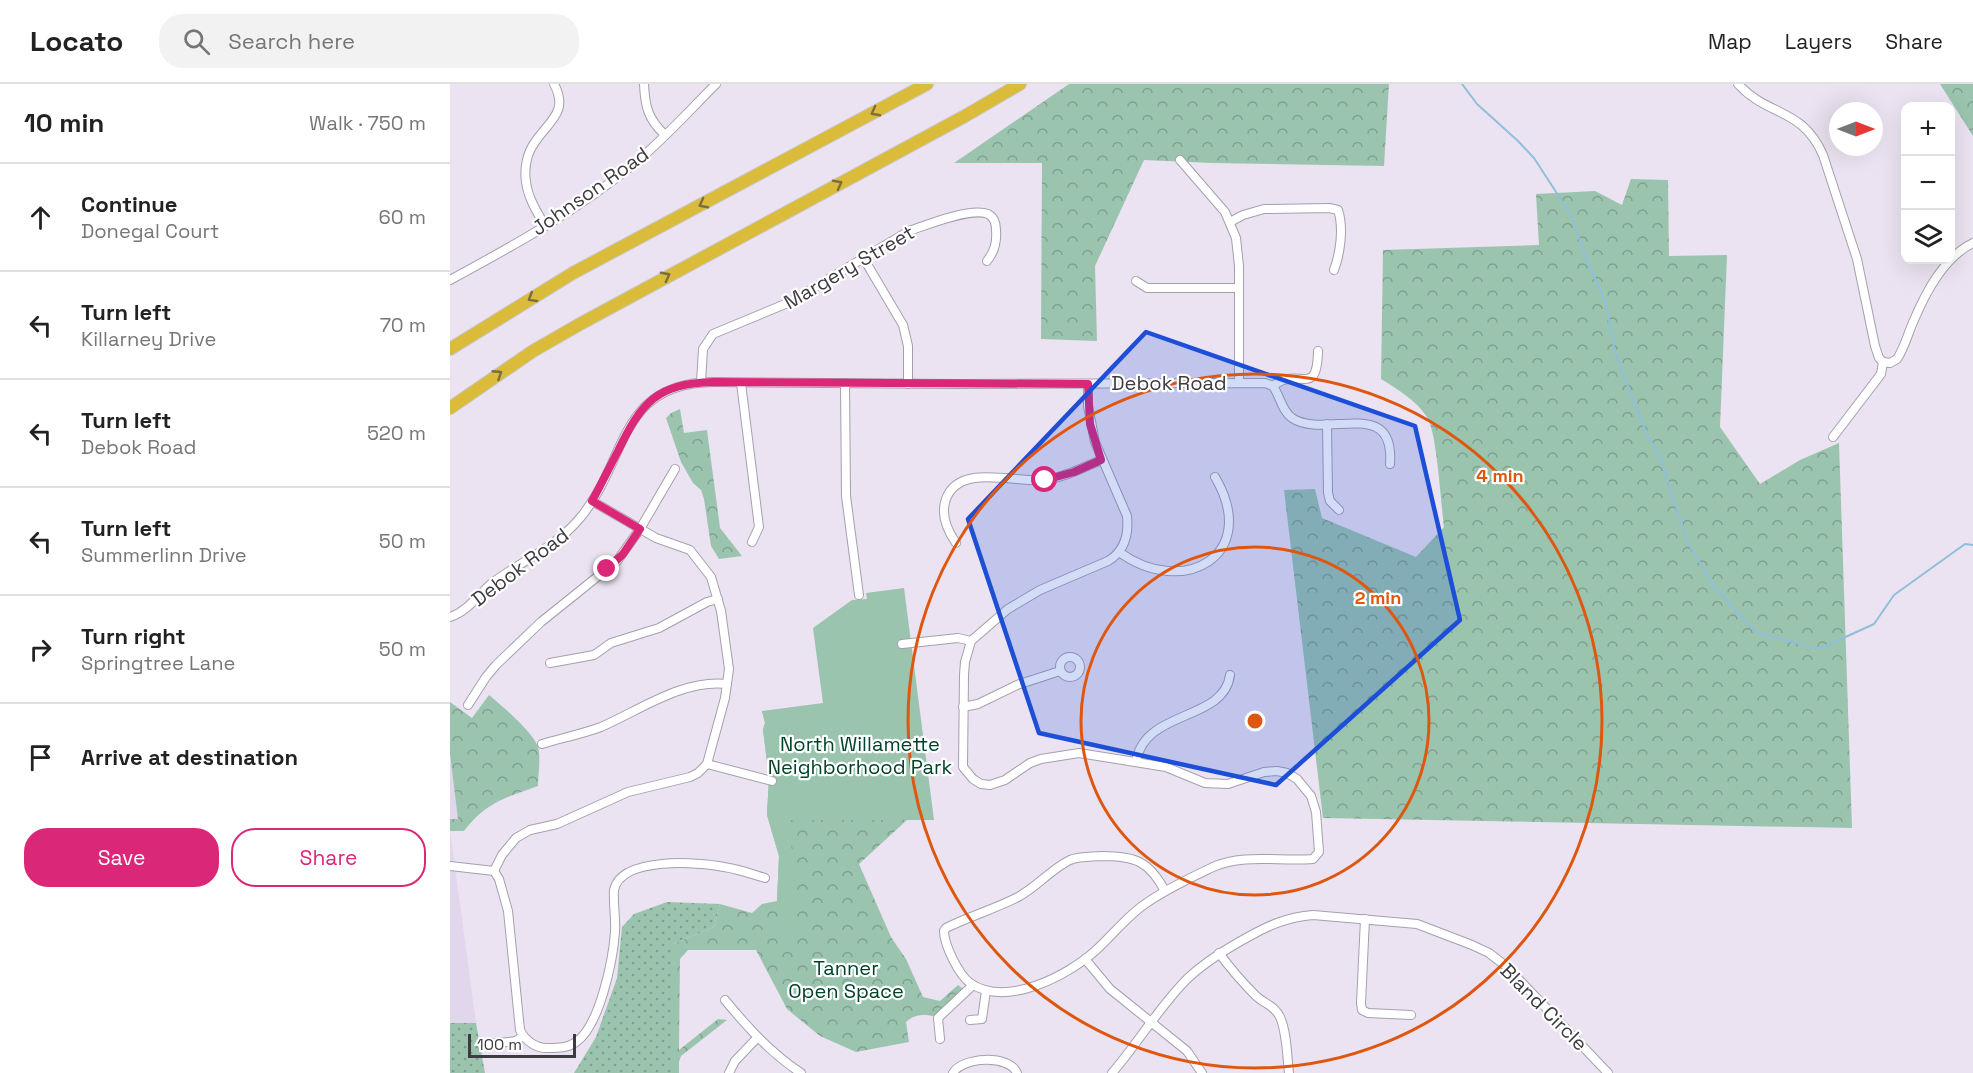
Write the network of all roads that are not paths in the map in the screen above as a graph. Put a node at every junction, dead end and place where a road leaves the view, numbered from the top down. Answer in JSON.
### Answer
{"nodes":[{"id":1,"x":554,"y":84,"type":"edge"},
{"id":2,"x":644,"y":84,"type":"edge"},
{"id":3,"x":716,"y":84,"type":"edge"},
{"id":4,"x":927,"y":84,"type":"edge"},
{"id":5,"x":1020,"y":84,"type":"edge"},
{"id":6,"x":1738,"y":84,"type":"edge"},
{"id":7,"x":665,"y":135,"type":"junction"},
{"id":8,"x":1180,"y":160,"type":"dead end"},
{"id":9,"x":1230,"y":222,"type":"junction"},
{"id":10,"x":545,"y":226,"type":"junction"},
{"id":11,"x":1973,"y":243,"type":"edge"},
{"id":12,"x":864,"y":259,"type":"junction"},
{"id":13,"x":987,"y":261,"type":"dead end"},
{"id":14,"x":1334,"y":270,"type":"dead end"},
{"id":15,"x":450,"y":280,"type":"edge"},
{"id":16,"x":1136,"y":281,"type":"dead end"},
{"id":17,"x":1239,"y":288,"type":"junction"},
{"id":18,"x":450,"y":349,"type":"edge"},
{"id":19,"x":1318,"y":351,"type":"dead end"},
{"id":20,"x":1883,"y":362,"type":"junction"},
{"id":21,"x":701,"y":382,"type":"junction"},
{"id":22,"x":741,"y":383,"type":"junction"},
{"id":23,"x":845,"y":383,"type":"junction"},
{"id":24,"x":1239,"y":383,"type":"junction"},
{"id":25,"x":908,"y":384,"type":"junction"},
{"id":26,"x":1088,"y":384,"type":"junction"},
{"id":27,"x":1273,"y":386,"type":"junction"},
{"id":28,"x":450,"y":408,"type":"edge"},
{"id":29,"x":1327,"y":424,"type":"junction"},
{"id":30,"x":1833,"y":437,"type":"dead end"},
{"id":31,"x":1101,"y":460,"type":"junction"},
{"id":32,"x":1390,"y":464,"type":"dead end"},
{"id":33,"x":675,"y":469,"type":"dead end"},
{"id":34,"x":1215,"y":477,"type":"dead end"},
{"id":35,"x":592,"y":501,"type":"junction"},
{"id":36,"x":1339,"y":510,"type":"dead end"},
{"id":37,"x":640,"y":529,"type":"junction"},
{"id":38,"x":753,"y":542,"type":"dead end"},
{"id":39,"x":956,"y":543,"type":"dead end"},
{"id":40,"x":1119,"y":552,"type":"junction"},
{"id":41,"x":859,"y":595,"type":"dead end"},
{"id":42,"x":718,"y":599,"type":"junction"},
{"id":43,"x":450,"y":617,"type":"edge"},
{"id":44,"x":971,"y":641,"type":"junction"},
{"id":45,"x":902,"y":644,"type":"dead end"},
{"id":46,"x":550,"y":663,"type":"dead end"},
{"id":47,"x":1060,"y":671,"type":"dead end"},
{"id":48,"x":1230,"y":675,"type":"dead end"},
{"id":49,"x":727,"y":684,"type":"junction"},
{"id":50,"x":468,"y":705,"type":"dead end"},
{"id":51,"x":963,"y":707,"type":"junction"},
{"id":52,"x":542,"y":744,"type":"dead end"},
{"id":53,"x":1136,"y":762,"type":"junction"},
{"id":54,"x":706,"y":764,"type":"junction"},
{"id":55,"x":771,"y":781,"type":"dead end"},
{"id":56,"x":450,"y":866,"type":"edge"},
{"id":57,"x":494,"y":871,"type":"junction"},
{"id":58,"x":765,"y":878,"type":"dead end"},
{"id":59,"x":1165,"y":891,"type":"junction"},
{"id":60,"x":1365,"y":919,"type":"junction"},
{"id":61,"x":1219,"y":953,"type":"junction"},
{"id":62,"x":1085,"y":959,"type":"junction"},
{"id":63,"x":973,"y":985,"type":"junction"},
{"id":64,"x":986,"y":991,"type":"junction"},
{"id":65,"x":725,"y":1000,"type":"dead end"},
{"id":66,"x":1411,"y":1014,"type":"dead end"},
{"id":67,"x":970,"y":1020,"type":"dead end"},
{"id":68,"x":1151,"y":1023,"type":"junction"},
{"id":69,"x":523,"y":1036,"type":"junction"},
{"id":70,"x":757,"y":1038,"type":"junction"},
{"id":71,"x":940,"y":1039,"type":"dead end"},
{"id":72,"x":482,"y":1046,"type":"dead end"},
{"id":73,"x":729,"y":1073,"type":"edge"},
{"id":74,"x":801,"y":1073,"type":"edge"},
{"id":75,"x":953,"y":1073,"type":"edge"},
{"id":76,"x":1017,"y":1073,"type":"edge"},
{"id":77,"x":1112,"y":1073,"type":"edge"},
{"id":78,"x":1202,"y":1073,"type":"edge"},
{"id":79,"x":1289,"y":1073,"type":"edge"},
{"id":80,"x":1608,"y":1073,"type":"edge"}],
"edges":[{"from":1,"to":10,"type":"street"},
{"from":2,"to":7,"type":"street"},
{"from":3,"to":7,"type":"street","name":"Johnson Road"},
{"from":4,"to":18,"type":"highway","one_way":true},
{"from":28,"to":5,"type":"highway","one_way":true},
{"from":6,"to":20,"type":"street"},
{"from":7,"to":10,"type":"street","name":"Johnson Road"},
{"from":8,"to":9,"type":"street"},
{"from":9,"to":14,"type":"street"},
{"from":9,"to":17,"type":"street"},
{"from":10,"to":15,"type":"street","name":"Johnson Road"},
{"from":11,"to":20,"type":"street"},
{"from":12,"to":13,"type":"street","name":"Margery Street"},
{"from":12,"to":21,"type":"street","name":"Margery Street"},
{"from":12,"to":25,"type":"street"},
{"from":16,"to":17,"type":"street"},
{"from":17,"to":24,"type":"street"},
{"from":19,"to":27,"type":"street"},
{"from":20,"to":30,"type":"street"},
{"from":21,"to":22,"type":"street","name":"Debok Road"},
{"from":21,"to":35,"type":"street","name":"Debok Road"},
{"from":22,"to":23,"type":"street","name":"Debok Road"},
{"from":22,"to":38,"type":"street"},
{"from":23,"to":25,"type":"street","name":"Debok Road"},
{"from":23,"to":41,"type":"street"},
{"from":24,"to":26,"type":"street","name":"Debok Road"},
{"from":24,"to":27,"type":"street","name":"Debok Road"},
{"from":25,"to":26,"type":"street","name":"Debok Road"},
{"from":26,"to":31,"type":"street"},
{"from":27,"to":29,"type":"street"},
{"from":29,"to":32,"type":"street"},
{"from":29,"to":36,"type":"street"},
{"from":31,"to":39,"type":"street"},
{"from":31,"to":40,"type":"street"},
{"from":33,"to":37,"type":"street"},
{"from":34,"to":40,"type":"street"},
{"from":35,"to":37,"type":"street"},
{"from":35,"to":43,"type":"street","name":"Debok Road"},
{"from":37,"to":42,"type":"street"},
{"from":37,"to":50,"type":"street"},
{"from":40,"to":44,"type":"street"},
{"from":42,"to":46,"type":"street"},
{"from":42,"to":49,"type":"street"},
{"from":44,"to":45,"type":"street"},
{"from":44,"to":51,"type":"street"},
{"from":47,"to":51,"type":"street"},
{"from":48,"to":53,"type":"street"},
{"from":49,"to":52,"type":"street"},
{"from":49,"to":54,"type":"street"},
{"from":51,"to":53,"type":"street"},
{"from":53,"to":59,"type":"street"},
{"from":54,"to":55,"type":"street"},
{"from":54,"to":57,"type":"street"},
{"from":56,"to":57,"type":"street"},
{"from":57,"to":69,"type":"street"},
{"from":58,"to":69,"type":"street"},
{"from":59,"to":62,"type":"street"},
{"from":59,"to":63,"type":"street"},
{"from":60,"to":61,"type":"street","name":"Bland Circle"},
{"from":60,"to":66,"type":"street"},
{"from":60,"to":80,"type":"street","name":"Bland Circle"},
{"from":61,"to":68,"type":"street","name":"Bland Circle"},
{"from":61,"to":79,"type":"street"},
{"from":62,"to":64,"type":"street"},
{"from":62,"to":68,"type":"street"},
{"from":63,"to":64,"type":"street"},
{"from":63,"to":71,"type":"street"},
{"from":64,"to":67,"type":"street"},
{"from":65,"to":70,"type":"street"},
{"from":68,"to":77,"type":"street","name":"Bland Circle"},
{"from":68,"to":78,"type":"street"},
{"from":69,"to":72,"type":"street"},
{"from":70,"to":73,"type":"street"},
{"from":70,"to":74,"type":"street"},
{"from":75,"to":76,"type":"street"}]}
